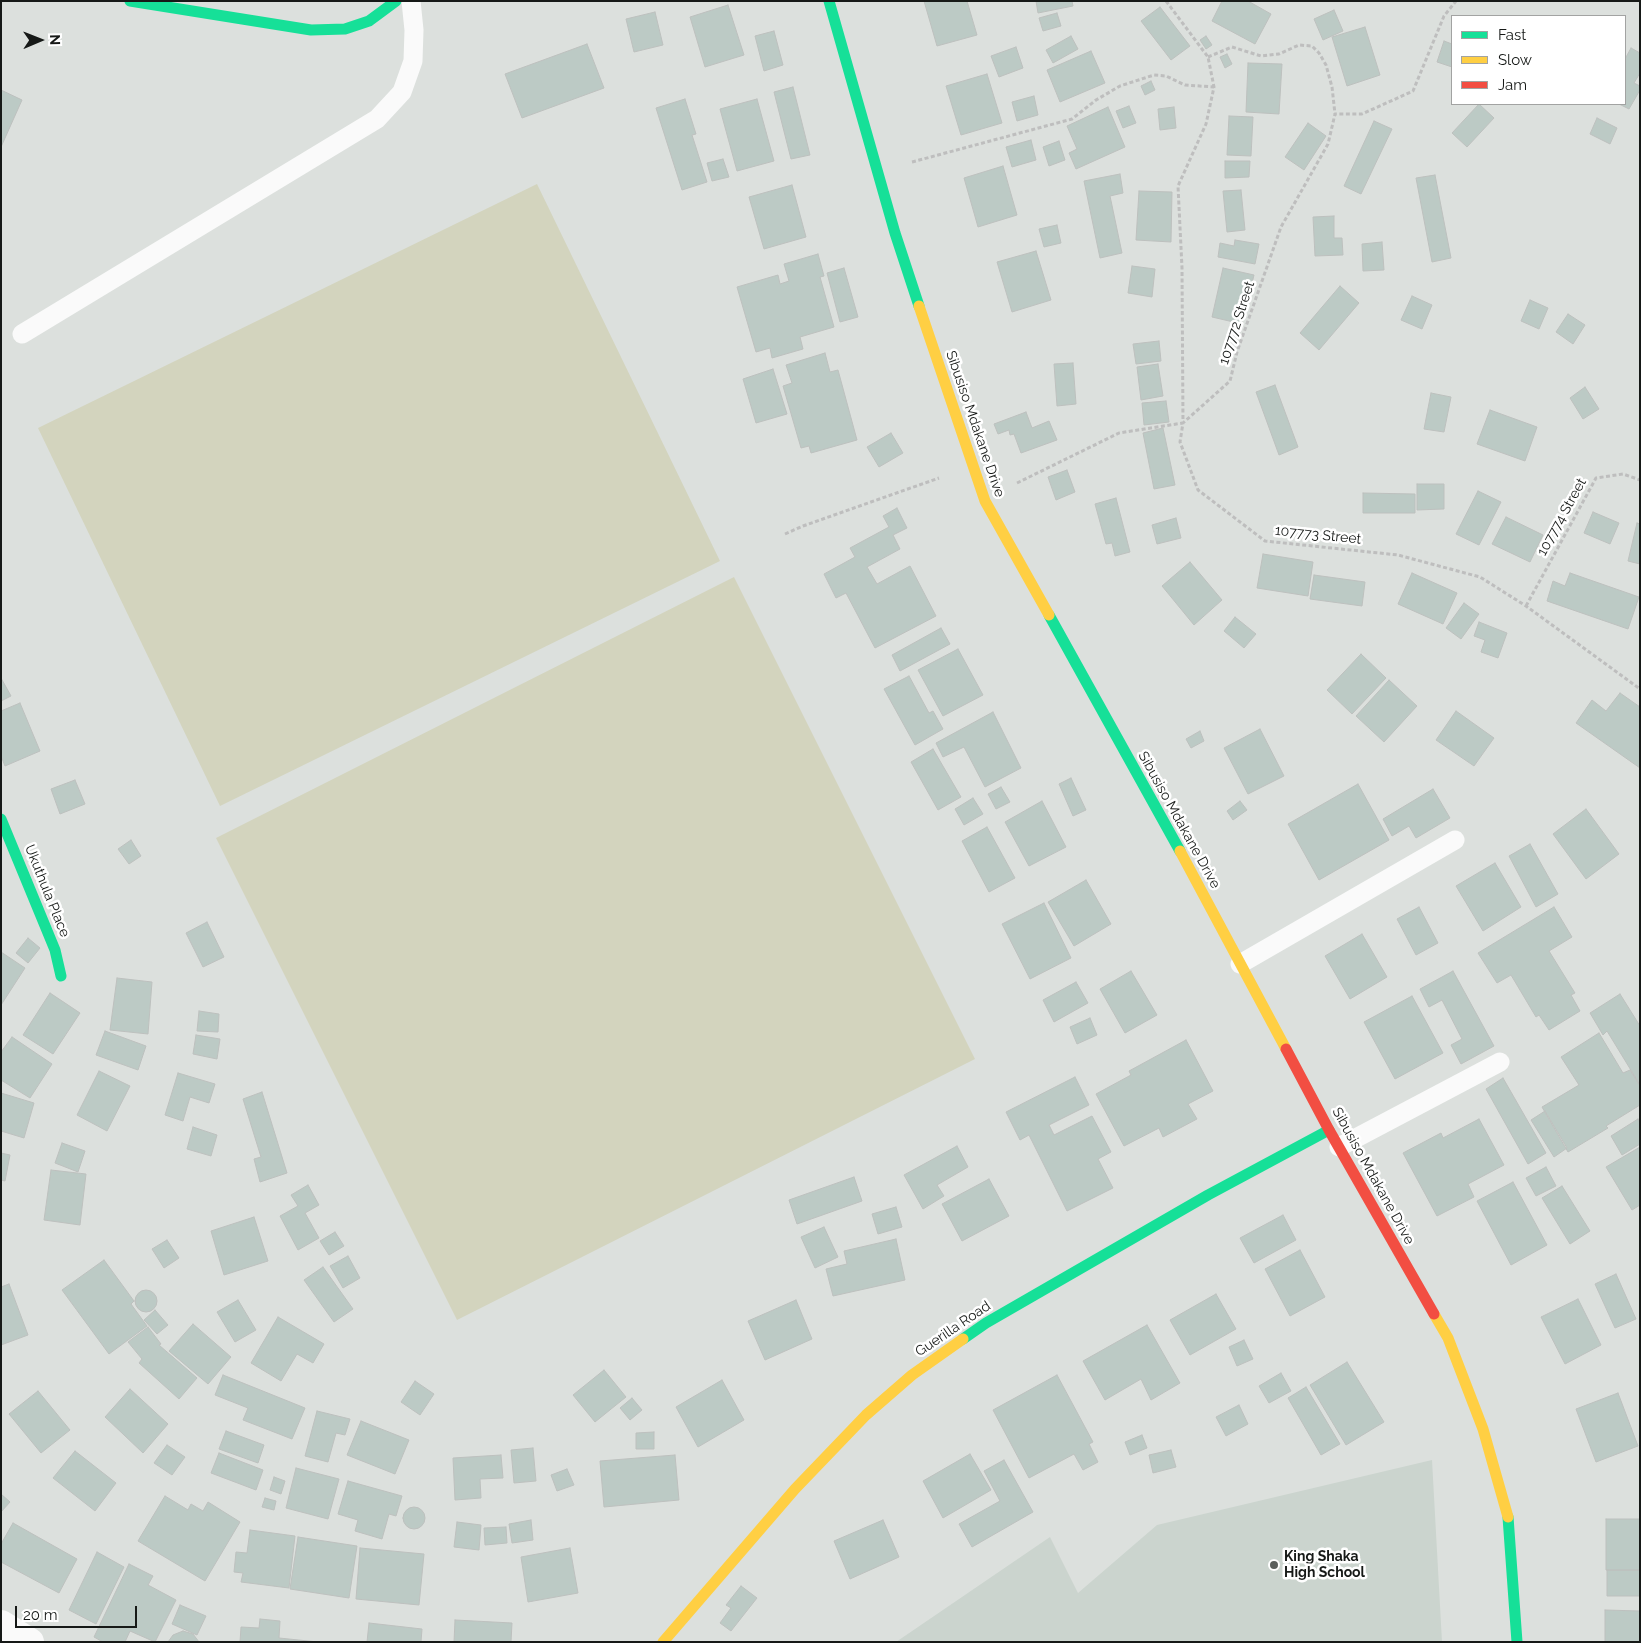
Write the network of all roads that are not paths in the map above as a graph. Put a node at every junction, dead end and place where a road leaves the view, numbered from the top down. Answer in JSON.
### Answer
{"nodes":[{"id":1,"x":130,"y":1,"type":"edge"},
{"id":2,"x":396,"y":1,"type":"edge"},
{"id":3,"x":411,"y":1,"type":"edge"},
{"id":4,"x":830,"y":1,"type":"edge"},
{"id":5,"x":22,"y":334,"type":"dead end"},
{"id":6,"x":1,"y":819,"type":"edge"},
{"id":7,"x":1454,"y":840,"type":"dead end"},
{"id":8,"x":1240,"y":964,"type":"junction"},
{"id":9,"x":61,"y":976,"type":"dead end"},
{"id":10,"x":1500,"y":1062,"type":"dead end"},
{"id":11,"x":1329,"y":1130,"type":"junction"},
{"id":12,"x":1339,"y":1147,"type":"junction"},
{"id":13,"x":1,"y":1624,"type":"edge"},
{"id":14,"x":30,"y":1642,"type":"edge"},
{"id":15,"x":663,"y":1642,"type":"edge"},
{"id":16,"x":1517,"y":1642,"type":"edge"}],
"edges":[{"from":1,"to":2,"type":"street"},
{"from":3,"to":5,"type":"lane"},
{"from":4,"to":8,"type":"street","name":"Sibusiso Mdakane Drive"},
{"from":6,"to":9,"type":"street","name":"Ukuthula Place"},
{"from":7,"to":8,"type":"lane"},
{"from":8,"to":11,"type":"street","name":"Sibusiso Mdakane Drive"},
{"from":10,"to":12,"type":"lane"},
{"from":11,"to":12,"type":"street","name":"Sibusiso Mdakane Drive"},
{"from":11,"to":15,"type":"street","name":"Guerilla Road"},
{"from":12,"to":16,"type":"street","name":"Sibusiso Mdakane Drive"},
{"from":13,"to":14,"type":"street"}]}
